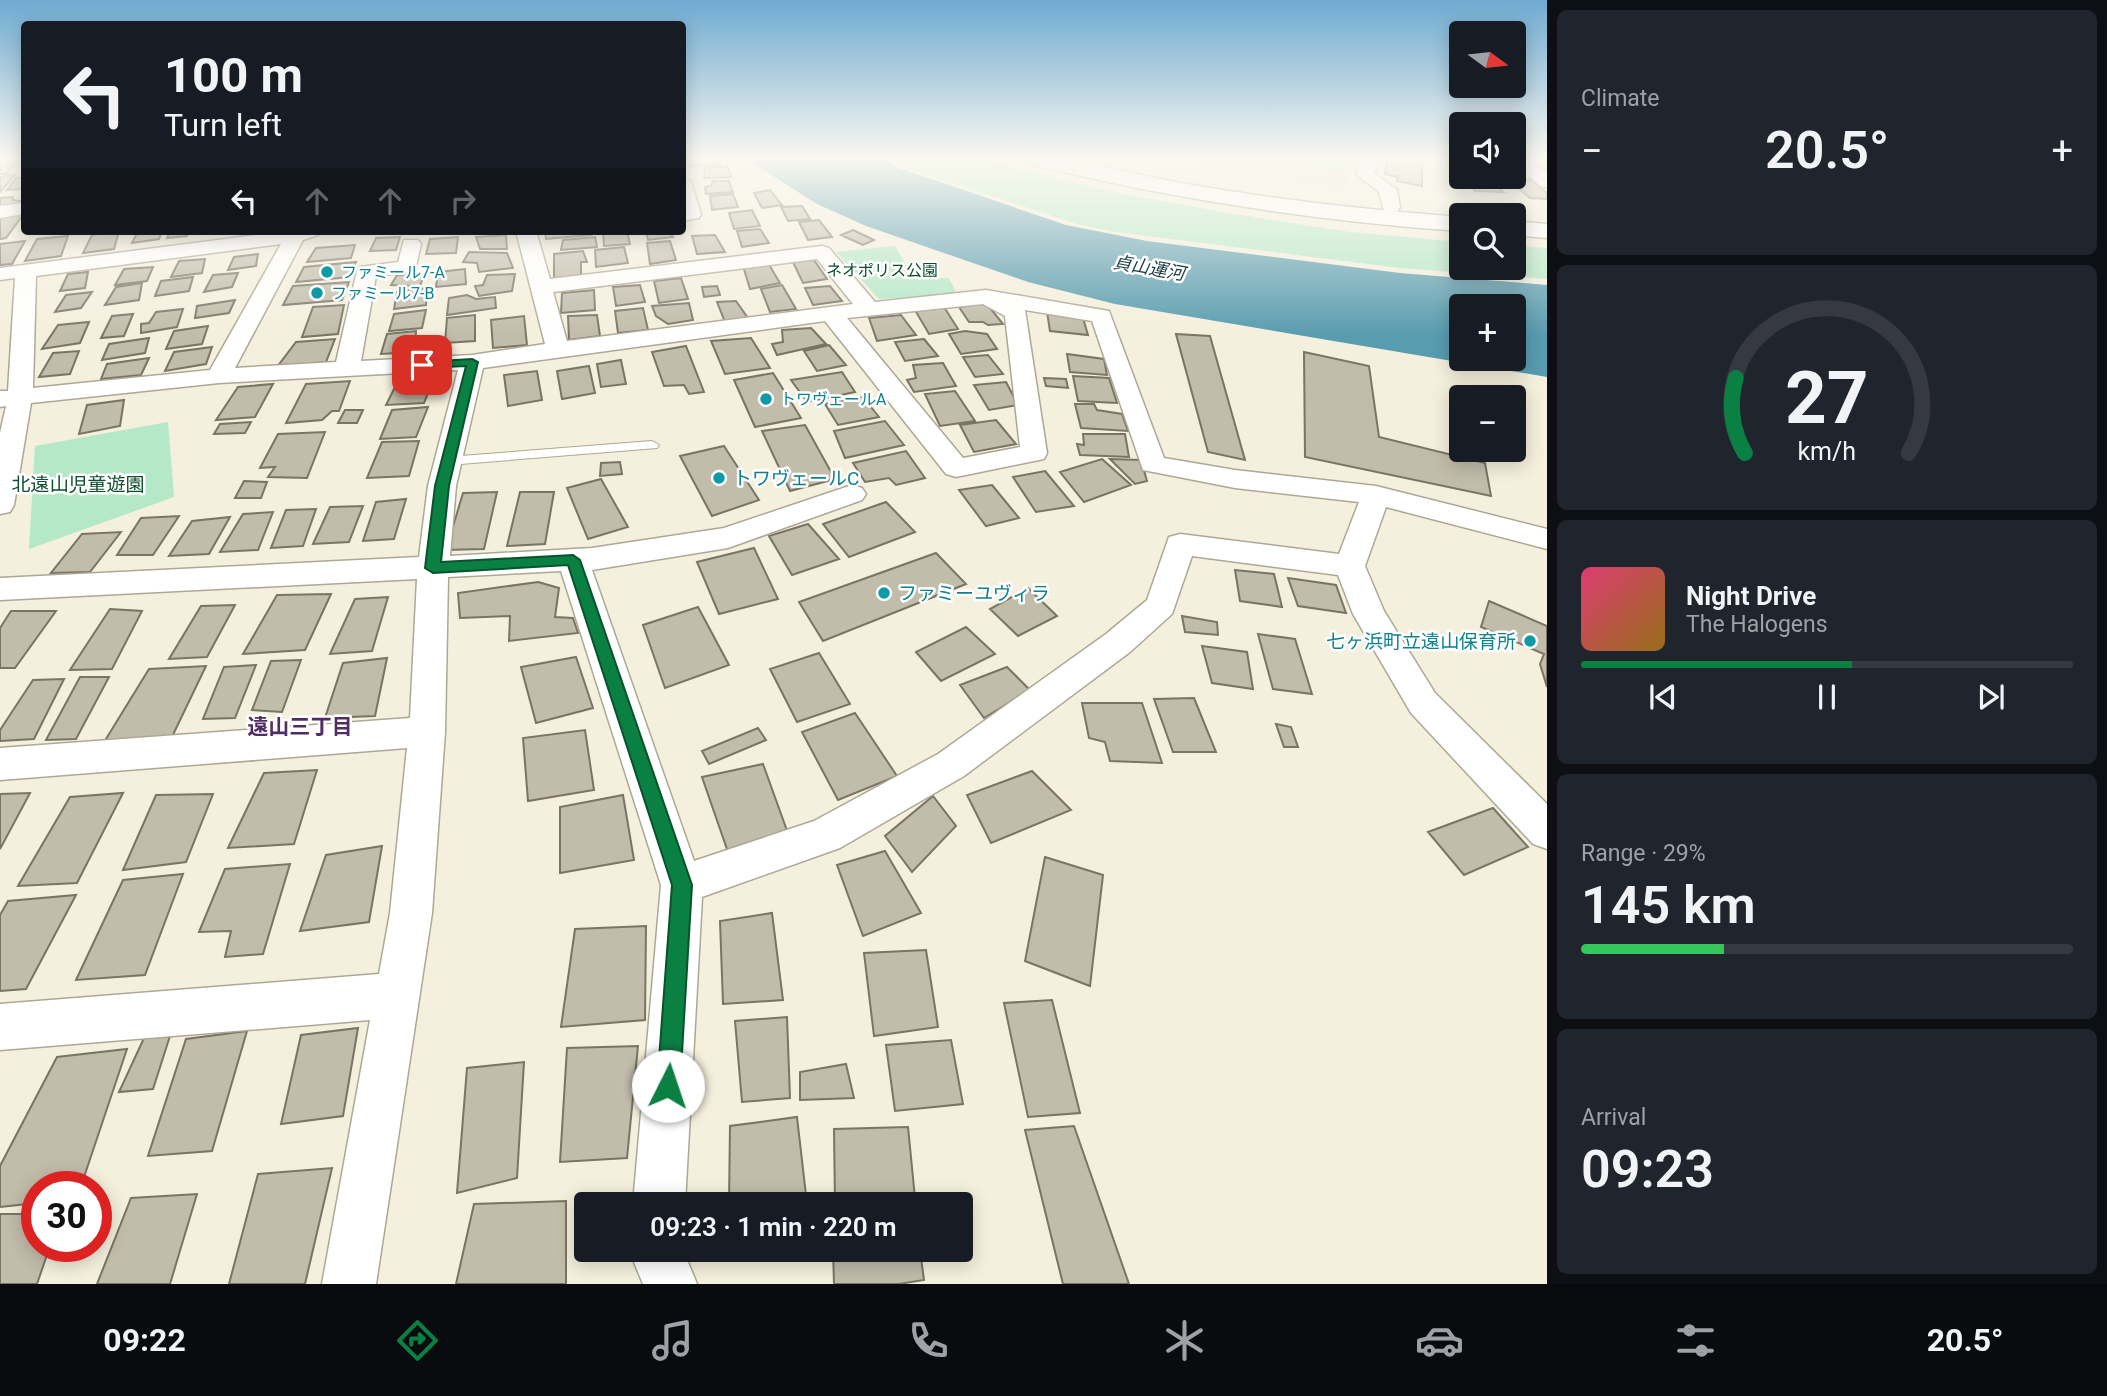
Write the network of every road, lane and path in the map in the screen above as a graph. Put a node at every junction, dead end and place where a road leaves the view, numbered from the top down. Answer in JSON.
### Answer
{"nodes":[{"id":1,"x":1379,"y":217,"type":"edge"},
{"id":2,"x":1526,"y":218,"type":"edge"},
{"id":3,"x":1547,"y":219,"type":"edge"},
{"id":4,"x":1449,"y":224,"type":"edge"},
{"id":5,"x":1526,"y":229,"type":"edge"},
{"id":6,"x":1547,"y":230,"type":"edge"},
{"id":7,"x":296,"y":235,"type":"edge"},
{"id":8,"x":302,"y":235,"type":"edge"},
{"id":9,"x":527,"y":235,"type":"edge"},
{"id":10,"x":411,"y":244,"type":"dead end"},
{"id":11,"x":26,"y":271,"type":"junction"},
{"id":12,"x":0,"y":274,"type":"edge"},
{"id":13,"x":539,"y":287,"type":"junction"},
{"id":14,"x":986,"y":297,"type":"junction"},
{"id":15,"x":868,"y":308,"type":"junction"},
{"id":16,"x":830,"y":312,"type":"junction"},
{"id":17,"x":558,"y":350,"type":"junction"},
{"id":18,"x":472,"y":362,"type":"junction"},
{"id":19,"x":346,"y":369,"type":"junction"},
{"id":20,"x":219,"y":376,"type":"junction"},
{"id":21,"x":10,"y":397,"type":"edge"},
{"id":22,"x":652,"y":445,"type":"dead end"},
{"id":23,"x":448,"y":461,"type":"junction"},
{"id":24,"x":852,"y":494,"type":"dead end"},
{"id":25,"x":1376,"y":495,"type":"junction"},
{"id":26,"x":0,"y":505,"type":"edge"},
{"id":27,"x":1547,"y":539,"type":"edge"},
{"id":28,"x":573,"y":560,"type":"junction"},
{"id":29,"x":1350,"y":566,"type":"junction"},
{"id":30,"x":433,"y":568,"type":"junction"},
{"id":31,"x":0,"y":589,"type":"edge"},
{"id":32,"x":427,"y":732,"type":"junction"},
{"id":33,"x":0,"y":764,"type":"edge"},
{"id":34,"x":1547,"y":831,"type":"edge"},
{"id":35,"x":682,"y":885,"type":"junction"},
{"id":36,"x":397,"y":995,"type":"junction"},
{"id":37,"x":0,"y":1027,"type":"edge"},
{"id":38,"x":660,"y":1192,"type":"edge"},
{"id":39,"x":661,"y":1262,"type":"edge"},
{"id":40,"x":349,"y":1284,"type":"edge"},
{"id":41,"x":670,"y":1284,"type":"edge"}],
"edges":[{"from":1,"to":4,"type":"main road"},
{"from":2,"to":3,"type":"main road"},
{"from":5,"to":6,"type":"main road"},
{"from":7,"to":11,"type":"street"},
{"from":8,"to":20,"type":"street"},
{"from":9,"to":13,"type":"street"},
{"from":10,"to":19,"type":"street"},
{"from":11,"to":12,"type":"street"},
{"from":11,"to":21,"type":"street"},
{"from":13,"to":15,"type":"street"},
{"from":13,"to":17,"type":"street"},
{"from":14,"to":15,"type":"street"},
{"from":14,"to":16,"type":"street"},
{"from":14,"to":25,"type":"street"},
{"from":15,"to":16,"type":"street"},
{"from":16,"to":17,"type":"street"},
{"from":17,"to":18,"type":"street"},
{"from":18,"to":19,"type":"street"},
{"from":18,"to":23,"type":"street"},
{"from":19,"to":20,"type":"street"},
{"from":20,"to":21,"type":"street"},
{"from":21,"to":26,"type":"street"},
{"from":22,"to":23,"type":"lane"},
{"from":23,"to":30,"type":"street"},
{"from":24,"to":28,"type":"street"},
{"from":25,"to":27,"type":"street"},
{"from":25,"to":29,"type":"street"},
{"from":28,"to":30,"type":"street"},
{"from":28,"to":35,"type":"street"},
{"from":29,"to":34,"type":"street"},
{"from":29,"to":35,"type":"street"},
{"from":30,"to":31,"type":"street"},
{"from":30,"to":32,"type":"street"},
{"from":32,"to":33,"type":"street"},
{"from":32,"to":36,"type":"street"},
{"from":35,"to":38,"type":"street"},
{"from":36,"to":37,"type":"street"},
{"from":36,"to":40,"type":"street"},
{"from":39,"to":41,"type":"street"}]}
